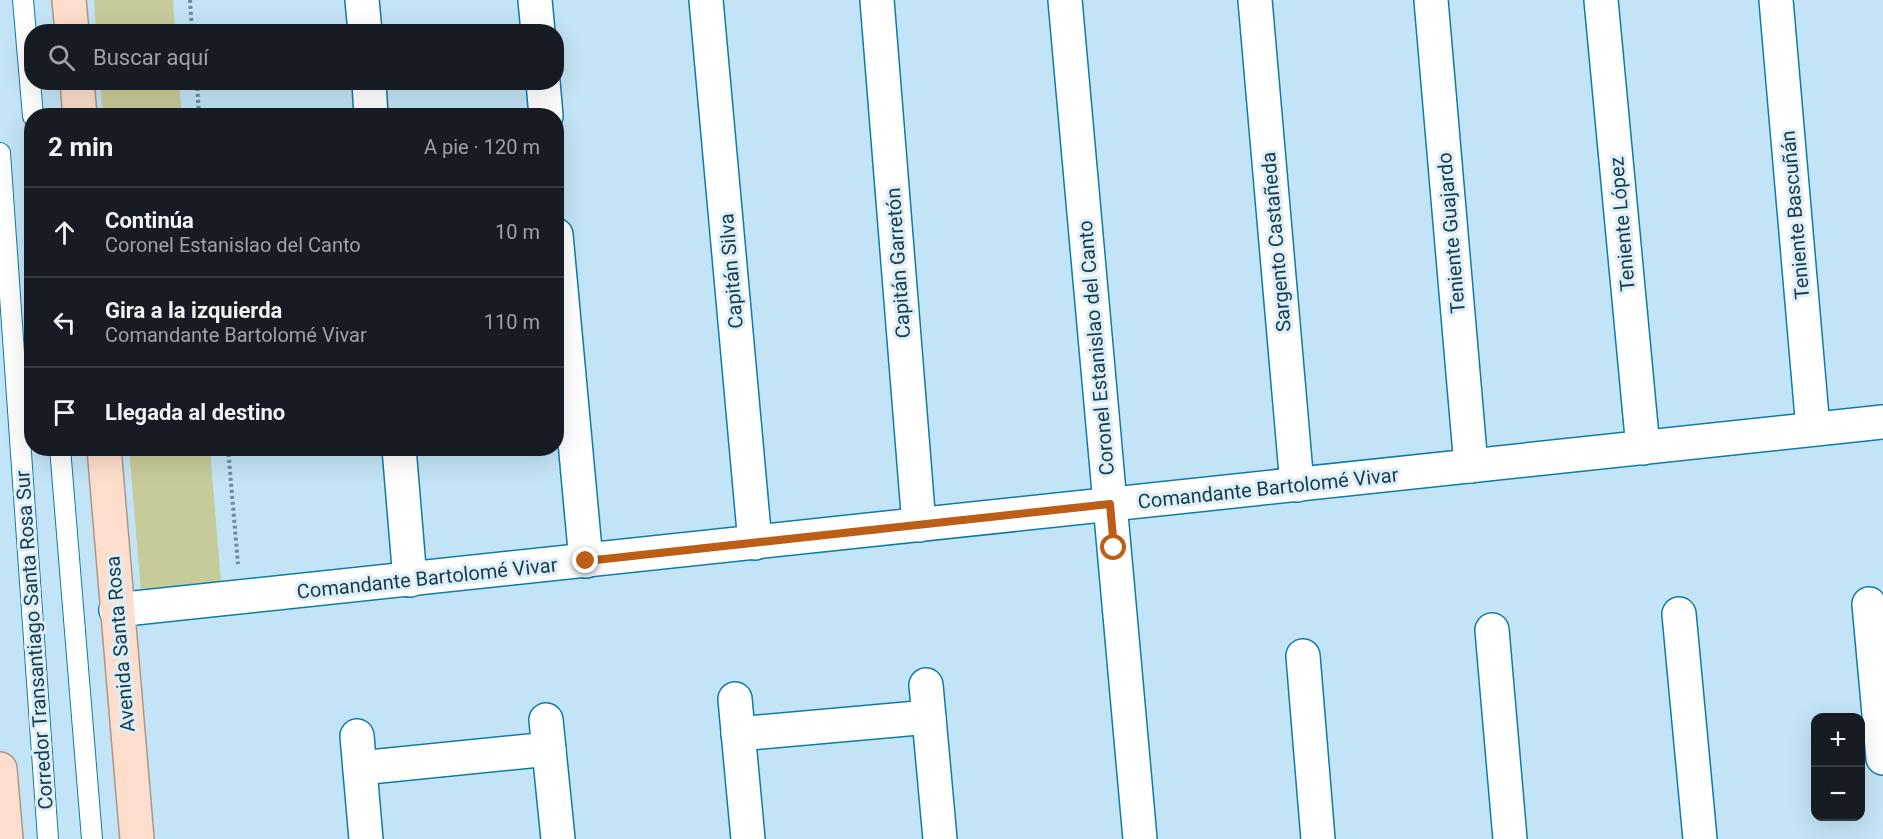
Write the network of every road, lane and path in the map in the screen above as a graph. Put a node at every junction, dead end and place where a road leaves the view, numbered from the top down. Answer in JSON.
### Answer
{"nodes":[{"id":1,"x":23,"y":0,"type":"edge"},
{"id":2,"x":69,"y":0,"type":"edge"},
{"id":3,"x":189,"y":0,"type":"edge"},
{"id":4,"x":362,"y":0,"type":"edge"},
{"id":5,"x":536,"y":0,"type":"edge"},
{"id":6,"x":706,"y":0,"type":"edge"},
{"id":7,"x":877,"y":0,"type":"edge"},
{"id":8,"x":1065,"y":0,"type":"edge"},
{"id":9,"x":1255,"y":0,"type":"edge"},
{"id":10,"x":1431,"y":0,"type":"edge"},
{"id":11,"x":1601,"y":0,"type":"edge"},
{"id":12,"x":1776,"y":0,"type":"edge"},
{"id":13,"x":25,"y":24,"type":"edge"},
{"id":14,"x":71,"y":24,"type":"edge"},
{"id":15,"x":191,"y":24,"type":"edge"},
{"id":16,"x":364,"y":24,"type":"edge"},
{"id":17,"x":538,"y":24,"type":"edge"},
{"id":18,"x":31,"y":90,"type":"edge"},
{"id":19,"x":78,"y":90,"type":"edge"},
{"id":20,"x":197,"y":90,"type":"edge"},
{"id":21,"x":369,"y":90,"type":"edge"},
{"id":22,"x":544,"y":90,"type":"edge"},
{"id":23,"x":32,"y":108,"type":"edge"},
{"id":24,"x":79,"y":108,"type":"edge"},
{"id":25,"x":199,"y":108,"type":"edge"},
{"id":26,"x":371,"y":108,"type":"edge"},
{"id":27,"x":545,"y":108,"type":"edge"},
{"id":28,"x":0,"y":153,"type":"edge"},
{"id":29,"x":564,"y":322,"type":"edge"},
{"id":30,"x":1883,"y":422,"type":"edge"},
{"id":31,"x":1813,"y":429,"type":"junction"},
{"id":32,"x":1642,"y":448,"type":"junction"},
{"id":33,"x":61,"y":456,"type":"edge"},
{"id":34,"x":105,"y":456,"type":"edge"},
{"id":35,"x":229,"y":456,"type":"edge"},
{"id":36,"x":400,"y":456,"type":"edge"},
{"id":37,"x":1471,"y":466,"type":"junction"},
{"id":38,"x":1297,"y":485,"type":"junction"},
{"id":39,"x":1110,"y":504,"type":"junction"},
{"id":40,"x":919,"y":525,"type":"junction"},
{"id":41,"x":755,"y":543,"type":"junction"},
{"id":42,"x":586,"y":561,"type":"junction"},
{"id":43,"x":410,"y":580,"type":"junction"},
{"id":44,"x":241,"y":598,"type":"junction"},
{"id":45,"x":1869,"y":603,"type":"dead end"},
{"id":46,"x":116,"y":610,"type":"junction"},
{"id":47,"x":1678,"y":614,"type":"dead end"},
{"id":48,"x":1492,"y":630,"type":"dead end"},
{"id":49,"x":1303,"y":656,"type":"dead end"},
{"id":50,"x":926,"y":685,"type":"dead end"},
{"id":51,"x":735,"y":699,"type":"dead end"},
{"id":52,"x":929,"y":717,"type":"junction"},
{"id":53,"x":738,"y":734,"type":"junction"},
{"id":54,"x":1883,"y":758,"type":"edge"},
{"id":55,"x":0,"y":769,"type":"edge"},
{"id":56,"x":6,"y":839,"type":"edge"},
{"id":57,"x":48,"y":839,"type":"edge"},
{"id":58,"x":92,"y":839,"type":"edge"},
{"id":59,"x":137,"y":839,"type":"edge"},
{"id":60,"x":366,"y":839,"type":"edge"},
{"id":61,"x":558,"y":839,"type":"edge"},
{"id":62,"x":748,"y":839,"type":"edge"},
{"id":63,"x":940,"y":839,"type":"edge"},
{"id":64,"x":1140,"y":839,"type":"edge"},
{"id":65,"x":1318,"y":839,"type":"edge"},
{"id":66,"x":1510,"y":839,"type":"edge"},
{"id":67,"x":1700,"y":839,"type":"edge"}],
"edges":[{"from":1,"to":13,"type":"lane"},
{"from":2,"to":14,"type":"main road"},
{"from":3,"to":15,"type":"path"},
{"from":4,"to":16,"type":"street"},
{"from":5,"to":17,"type":"street"},
{"from":6,"to":41,"type":"street","name":"Capitán Silva"},
{"from":7,"to":40,"type":"street","name":"Capitán Garretón"},
{"from":8,"to":39,"type":"street","name":"Coronel Estanislao del Canto"},
{"from":9,"to":38,"type":"street","name":"Sargento Castañeda"},
{"from":10,"to":37,"type":"street","name":"Teniente Guajardo"},
{"from":11,"to":32,"type":"street","name":"Teniente López"},
{"from":12,"to":31,"type":"street","name":"Teniente Bascuñán"},
{"from":18,"to":23,"type":"lane"},
{"from":19,"to":24,"type":"main road"},
{"from":20,"to":25,"type":"path"},
{"from":21,"to":26,"type":"street"},
{"from":22,"to":27,"type":"street"},
{"from":28,"to":57,"type":"lane","name":"Corredor Transantiago Santa Rosa Sur"},
{"from":29,"to":42,"type":"street"},
{"from":30,"to":31,"type":"street","name":"Comandante Bartolomé Vivar"},
{"from":31,"to":32,"type":"street","name":"Comandante Bartolomé Vivar"},
{"from":32,"to":37,"type":"street","name":"Comandante Bartolomé Vivar"},
{"from":33,"to":58,"type":"lane","name":"Corredor Transantiago Santa Rosa Sur"},
{"from":34,"to":46,"type":"main road","name":"Avenida Santa Rosa"},
{"from":35,"to":44,"type":"path"},
{"from":36,"to":43,"type":"street"},
{"from":37,"to":38,"type":"street","name":"Comandante Bartolomé Vivar"},
{"from":38,"to":39,"type":"street","name":"Comandante Bartolomé Vivar"},
{"from":39,"to":40,"type":"street","name":"Comandante Bartolomé Vivar"},
{"from":39,"to":64,"type":"street","name":"Coronel Estanislao del Canto"},
{"from":40,"to":41,"type":"street","name":"Comandante Bartolomé Vivar"},
{"from":41,"to":42,"type":"street","name":"Comandante Bartolomé Vivar"},
{"from":42,"to":43,"type":"street","name":"Comandante Bartolomé Vivar"},
{"from":43,"to":44,"type":"street","name":"Comandante Bartolomé Vivar"},
{"from":44,"to":46,"type":"street","name":"Comandante Bartolomé Vivar"},
{"from":45,"to":54,"type":"street"},
{"from":46,"to":59,"type":"main road","name":"Avenida Santa Rosa"},
{"from":47,"to":67,"type":"street"},
{"from":48,"to":66,"type":"street"},
{"from":49,"to":65,"type":"street"},
{"from":50,"to":52,"type":"street"},
{"from":51,"to":53,"type":"street"},
{"from":52,"to":53,"type":"street"},
{"from":52,"to":63,"type":"street"},
{"from":53,"to":62,"type":"street"},
{"from":55,"to":56,"type":"main road"},
{"from":60,"to":61,"type":"street"}]}
